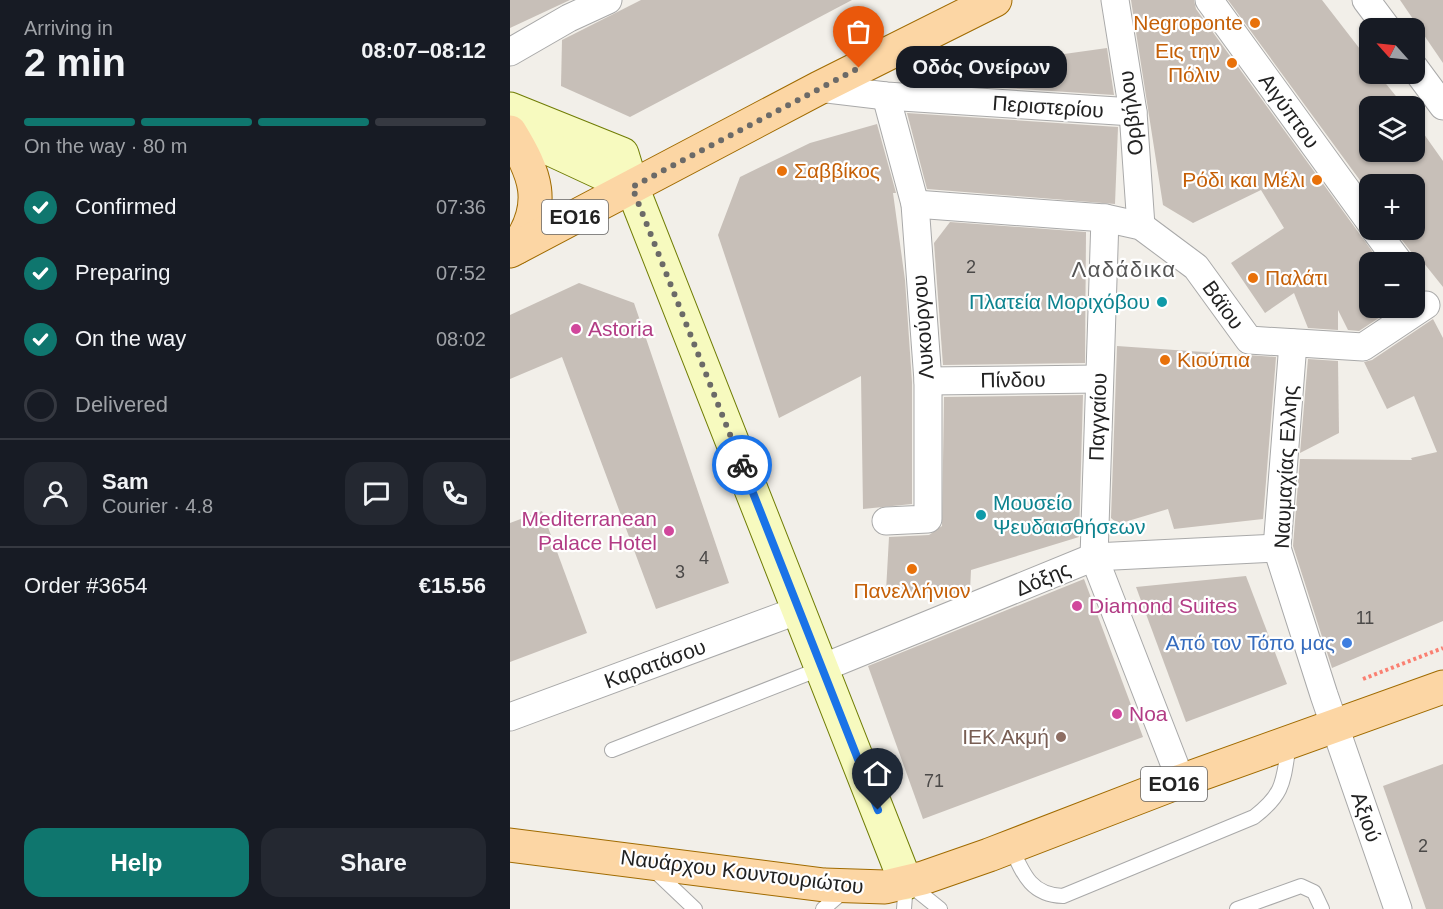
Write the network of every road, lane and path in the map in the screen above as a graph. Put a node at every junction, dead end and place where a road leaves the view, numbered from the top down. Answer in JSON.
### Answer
{"nodes":[{"id":1,"x":608,"y":0,"type":"edge"},
{"id":2,"x":995,"y":0,"type":"edge"},
{"id":3,"x":1115,"y":0,"type":"edge"},
{"id":4,"x":1209,"y":0,"type":"edge"},
{"id":5,"x":1366,"y":0,"type":"edge"},
{"id":6,"x":566,"y":9,"type":"edge"},
{"id":7,"x":953,"y":10,"type":"edge"},
{"id":8,"x":1380,"y":18,"type":"edge"},
{"id":9,"x":510,"y":52,"type":"edge"},
{"id":10,"x":1425,"y":82,"type":"edge"},
{"id":11,"x":819,"y":88,"type":"junction"},
{"id":12,"x":886,"y":96,"type":"junction"},
{"id":13,"x":1443,"y":106,"type":"edge"},
{"id":14,"x":510,"y":109,"type":"edge"},
{"id":15,"x":1133,"y":112,"type":"junction"},
{"id":16,"x":510,"y":131,"type":"edge"},
{"id":17,"x":632,"y":187,"type":"junction"},
{"id":18,"x":915,"y":204,"type":"junction"},
{"id":19,"x":1359,"y":207,"type":"edge"},
{"id":20,"x":1105,"y":218,"type":"junction"},
{"id":21,"x":1141,"y":226,"type":"junction"},
{"id":22,"x":514,"y":249,"type":"edge"},
{"id":23,"x":1428,"y":302,"type":"edge"},
{"id":24,"x":1293,"y":343,"type":"junction"},
{"id":25,"x":1098,"y":379,"type":"junction"},
{"id":26,"x":928,"y":381,"type":"junction"},
{"id":27,"x":886,"y":521,"type":"dead end"},
{"id":28,"x":1277,"y":548,"type":"junction"},
{"id":29,"x":1094,"y":557,"type":"junction"},
{"id":30,"x":799,"y":610,"type":"junction"},
{"id":31,"x":822,"y":668,"type":"junction"},
{"id":32,"x":1443,"y":687,"type":"edge"},
{"id":33,"x":510,"y":717,"type":"edge"},
{"id":34,"x":1335,"y":726,"type":"junction"},
{"id":35,"x":1289,"y":743,"type":"junction"},
{"id":36,"x":612,"y":750,"type":"dead end"},
{"id":37,"x":1181,"y":781,"type":"junction"},
{"id":38,"x":510,"y":845,"type":"edge"},
{"id":39,"x":1011,"y":847,"type":"junction"},
{"id":40,"x":639,"y":861,"type":"junction"},
{"id":41,"x":849,"y":887,"type":"junction"},
{"id":42,"x":905,"y":896,"type":"edge"},
{"id":43,"x":695,"y":909,"type":"edge"},
{"id":44,"x":823,"y":909,"type":"edge"},
{"id":45,"x":940,"y":909,"type":"edge"},
{"id":46,"x":1237,"y":909,"type":"edge"},
{"id":47,"x":1322,"y":909,"type":"edge"},
{"id":48,"x":1398,"y":909,"type":"edge"}],
"edges":[{"from":1,"to":6,"type":"street"},
{"from":2,"to":7,"type":"main road","number":"ΕΟ16"},
{"from":3,"to":15,"type":"street","name":"Ορβήλου"},
{"from":4,"to":19,"type":"street","name":"Αιγύπτου"},
{"from":5,"to":8,"type":"street"},
{"from":6,"to":9,"type":"street"},
{"from":7,"to":11,"type":"main road","number":"ΕΟ16"},
{"from":10,"to":13,"type":"street"},
{"from":11,"to":12,"type":"street","name":"Περιστερίου"},
{"from":11,"to":17,"type":"main road","number":"ΕΟ16"},
{"from":12,"to":15,"type":"street","name":"Περιστερίου"},
{"from":12,"to":18,"type":"street","name":"Λυκούργου"},
{"from":14,"to":17,"type":"main road"},
{"from":15,"to":21,"type":"street","name":"Ορβήλου"},
{"from":16,"to":17,"type":"main road"},
{"from":16,"to":22,"type":"main road"},
{"from":17,"to":22,"type":"main road","number":"ΕΟ16"},
{"from":17,"to":30,"type":"main road"},
{"from":18,"to":20,"type":"street","name":"Βάϊου"},
{"from":18,"to":26,"type":"street","name":"Λυκούργου"},
{"from":20,"to":21,"type":"street","name":"Βάϊου"},
{"from":20,"to":25,"type":"street","name":"Παγγαίου"},
{"from":21,"to":24,"type":"street","name":"Βάϊου"},
{"from":23,"to":24,"type":"street","name":"Βάϊου"},
{"from":24,"to":28,"type":"street","name":"Ναυμαχίας Ελλης"},
{"from":25,"to":26,"type":"street","name":"Πίνδου"},
{"from":25,"to":29,"type":"street","name":"Παγγαίου"},
{"from":26,"to":27,"type":"street","name":"Λυκούργου"},
{"from":28,"to":29,"type":"street","name":"Δόξης"},
{"from":28,"to":34,"type":"street","name":"Ναυμαχίας Ελλης"},
{"from":29,"to":31,"type":"street","name":"Δόξης"},
{"from":29,"to":37,"type":"street","name":"Παγγαίου"},
{"from":30,"to":31,"type":"main road"},
{"from":30,"to":33,"type":"street","name":"Καρατάσου"},
{"from":31,"to":36,"type":"lane"},
{"from":31,"to":42,"type":"main road"},
{"from":32,"to":34,"type":"main road","name":"Ναυάρχου Κουντουριώτου","number":"ΕΟ16"},
{"from":34,"to":35,"type":"main road","name":"Ναυάρχου Κουντουριώτου","number":"ΕΟ16"},
{"from":34,"to":48,"type":"street","name":"Αξιού"},
{"from":35,"to":37,"type":"main road","name":"Ναυάρχου Κουντουριώτου","number":"ΕΟ16"},
{"from":35,"to":39,"type":"lane"},
{"from":37,"to":39,"type":"main road","name":"Ναυάρχου Κουντουριώτου","number":"ΕΟ16"},
{"from":38,"to":40,"type":"main road","name":"Ναυάρχου Κουντουριώτου","number":"ΕΟ16"},
{"from":39,"to":42,"type":"main road","name":"Ναυάρχου Κουντουριώτου","number":"ΕΟ16"},
{"from":40,"to":41,"type":"main road","name":"Ναυάρχου Κουντουριώτου","number":"ΕΟ16"},
{"from":40,"to":43,"type":"lane"},
{"from":41,"to":42,"type":"main road","name":"Ναυάρχου Κουντουριώτου","number":"ΕΟ16"},
{"from":41,"to":44,"type":"lane"},
{"from":42,"to":45,"type":"lane"},
{"from":46,"to":47,"type":"lane"}]}
